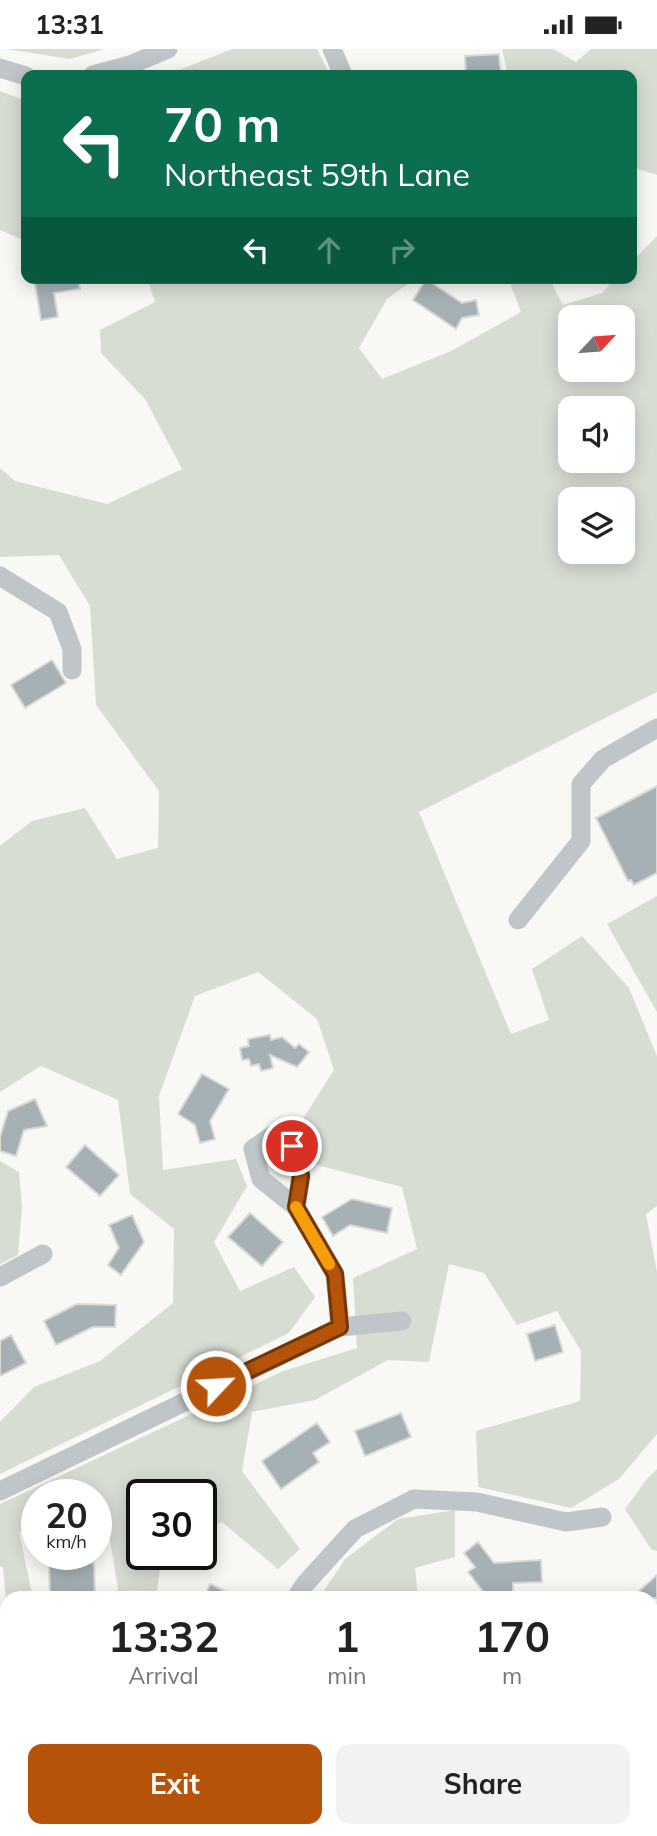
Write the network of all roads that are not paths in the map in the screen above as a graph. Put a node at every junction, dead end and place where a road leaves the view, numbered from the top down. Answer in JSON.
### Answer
{"nodes":[{"id":1,"x":168,"y":49,"type":"edge"},
{"id":2,"x":332,"y":49,"type":"edge"},
{"id":3,"x":0,"y":68,"type":"edge"},
{"id":4,"x":112,"y":70,"type":"edge"},
{"id":5,"x":341,"y":70,"type":"edge"},
{"id":6,"x":21,"y":74,"type":"edge"},
{"id":7,"x":0,"y":576,"type":"edge"},
{"id":8,"x":72,"y":670,"type":"dead end"},
{"id":9,"x":657,"y":728,"type":"edge"},
{"id":10,"x":518,"y":920,"type":"dead end"},
{"id":11,"x":296,"y":1207,"type":"dead end"},
{"id":12,"x":43,"y":1254,"type":"dead end"},
{"id":13,"x":0,"y":1277,"type":"edge"},
{"id":14,"x":402,"y":1321,"type":"dead end"},
{"id":15,"x":340,"y":1327,"type":"junction"},
{"id":16,"x":0,"y":1491,"type":"edge"},
{"id":17,"x":602,"y":1517,"type":"dead end"},
{"id":18,"x":301,"y":1591,"type":"edge"}],
"edges":[{"from":1,"to":4,"type":"street"},
{"from":2,"to":5,"type":"street"},
{"from":3,"to":6,"type":"street"},
{"from":7,"to":8,"type":"street"},
{"from":9,"to":10,"type":"street"},
{"from":11,"to":15,"type":"street"},
{"from":12,"to":13,"type":"street"},
{"from":14,"to":15,"type":"street"},
{"from":15,"to":16,"type":"street"},
{"from":17,"to":18,"type":"street"}]}
